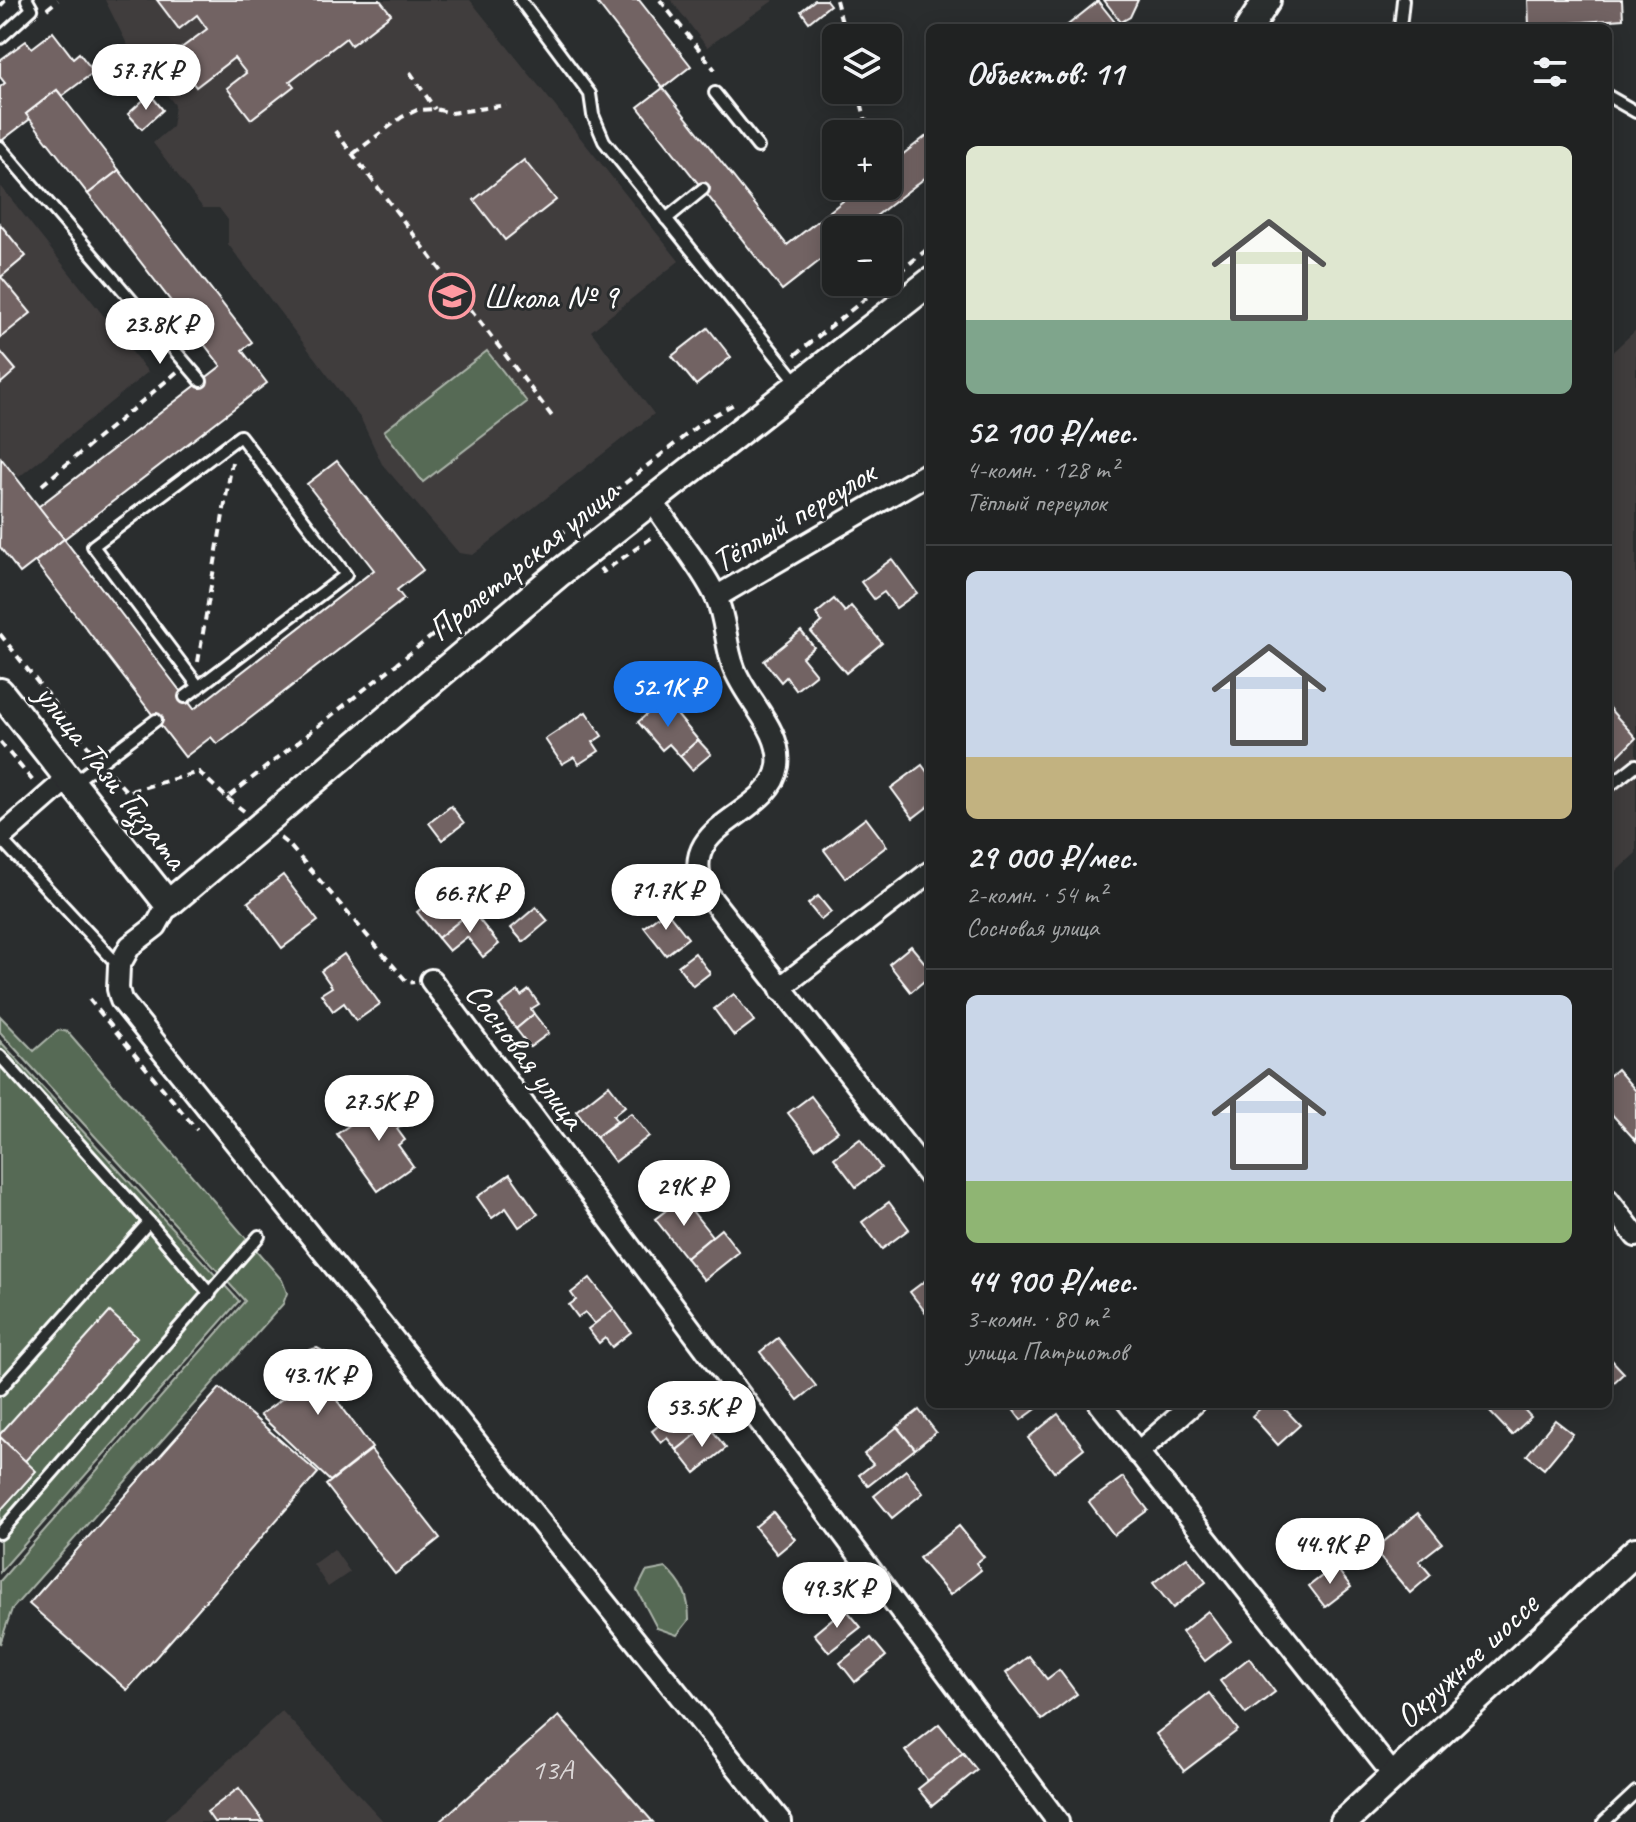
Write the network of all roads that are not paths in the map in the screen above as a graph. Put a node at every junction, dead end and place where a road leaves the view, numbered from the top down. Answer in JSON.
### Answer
{"nodes":[{"id":1,"x":27,"y":0,"type":"edge"},
{"id":2,"x":520,"y":0,"type":"edge"},
{"id":3,"x":1403,"y":0,"type":"edge"},
{"id":4,"x":1400,"y":24,"type":"edge"},
{"id":5,"x":0,"y":38,"type":"edge"},
{"id":6,"x":715,"y":93,"type":"dead end"},
{"id":7,"x":1612,"y":98,"type":"edge"},
{"id":8,"x":1636,"y":112,"type":"edge"},
{"id":9,"x":0,"y":147,"type":"edge"},
{"id":10,"x":758,"y":147,"type":"dead end"},
{"id":11,"x":703,"y":189,"type":"dead end"},
{"id":12,"x":666,"y":219,"type":"junction"},
{"id":13,"x":926,"y":285,"type":"edge"},
{"id":14,"x":791,"y":374,"type":"junction"},
{"id":15,"x":201,"y":381,"type":"dead end"},
{"id":16,"x":926,"y":474,"type":"edge"},
{"id":17,"x":652,"y":500,"type":"junction"},
{"id":18,"x":716,"y":597,"type":"junction"},
{"id":19,"x":197,"y":684,"type":"junction"},
{"id":20,"x":0,"y":692,"type":"edge"},
{"id":21,"x":185,"y":697,"type":"dead end"},
{"id":22,"x":156,"y":720,"type":"dead end"},
{"id":23,"x":1636,"y":765,"type":"edge"},
{"id":24,"x":70,"y":782,"type":"junction"},
{"id":25,"x":1612,"y":784,"type":"edge"},
{"id":26,"x":0,"y":838,"type":"edge"},
{"id":27,"x":926,"y":875,"type":"edge"},
{"id":28,"x":168,"y":904,"type":"junction"},
{"id":29,"x":119,"y":966,"type":"junction"},
{"id":30,"x":431,"y":980,"type":"road end"},
{"id":31,"x":783,"y":987,"type":"junction"},
{"id":32,"x":0,"y":1056,"type":"edge"},
{"id":33,"x":926,"y":1172,"type":"edge"},
{"id":34,"x":1612,"y":1205,"type":"edge"},
{"id":35,"x":149,"y":1222,"type":"junction"},
{"id":36,"x":259,"y":1236,"type":"dead end"},
{"id":37,"x":1636,"y":1236,"type":"edge"},
{"id":38,"x":210,"y":1294,"type":"junction"},
{"id":39,"x":0,"y":1389,"type":"edge"},
{"id":40,"x":1103,"y":1408,"type":"edge"},
{"id":41,"x":1188,"y":1408,"type":"edge"},
{"id":42,"x":1137,"y":1453,"type":"junction"},
{"id":43,"x":0,"y":1533,"type":"edge"},
{"id":44,"x":1636,"y":1551,"type":"edge"},
{"id":45,"x":1394,"y":1776,"type":"junction"},
{"id":46,"x":1636,"y":1792,"type":"edge"},
{"id":47,"x":781,"y":1822,"type":"edge"},
{"id":48,"x":1058,"y":1822,"type":"edge"},
{"id":49,"x":1344,"y":1822,"type":"edge"},
{"id":50,"x":1604,"y":1822,"type":"edge"}],
"edges":[{"from":1,"to":5,"type":"lane"},
{"from":2,"to":12,"type":"lane"},
{"from":3,"to":4,"type":"lane"},
{"from":6,"to":10,"type":"lane"},
{"from":7,"to":8,"type":"lane"},
{"from":9,"to":15,"type":"lane"},
{"from":11,"to":12,"type":"lane"},
{"from":12,"to":14,"type":"lane"},
{"from":13,"to":14,"type":"street","name":"Пролетарская улица"},
{"from":14,"to":17,"type":"street","name":"Пролетарская улица"},
{"from":16,"to":18,"type":"street","name":"Тёплый переулок"},
{"from":17,"to":18,"type":"street"},
{"from":17,"to":28,"type":"street","name":"Пролетарская улица"},
{"from":18,"to":31,"type":"street","name":"Тёплый переулок"},
{"from":19,"to":19,"type":"lane"},
{"from":19,"to":21,"type":"lane"},
{"from":20,"to":24,"type":"street","name":"улица Тази Гиззата"},
{"from":22,"to":24,"type":"lane"},
{"from":23,"to":25,"type":"lane"},
{"from":24,"to":26,"type":"street"},
{"from":24,"to":28,"type":"street","name":"улица Тази Гиззата"},
{"from":26,"to":29,"type":"lane"},
{"from":27,"to":31,"type":"street"},
{"from":28,"to":29,"type":"street"},
{"from":29,"to":47,"type":"street"},
{"from":30,"to":48,"type":"street","name":"Сосновая улица"},
{"from":31,"to":33,"type":"street","name":"Тёплый переулок"},
{"from":32,"to":35,"type":"lane"},
{"from":34,"to":37,"type":"street"},
{"from":35,"to":38,"type":"lane"},
{"from":35,"to":39,"type":"lane"},
{"from":36,"to":38,"type":"lane"},
{"from":38,"to":43,"type":"lane"},
{"from":40,"to":42,"type":"street"},
{"from":41,"to":42,"type":"street"},
{"from":42,"to":45,"type":"street"},
{"from":44,"to":45,"type":"street","name":"Окружное шоссе"},
{"from":45,"to":49,"type":"street","name":"Окружное шоссе"},
{"from":46,"to":50,"type":"lane"}]}
